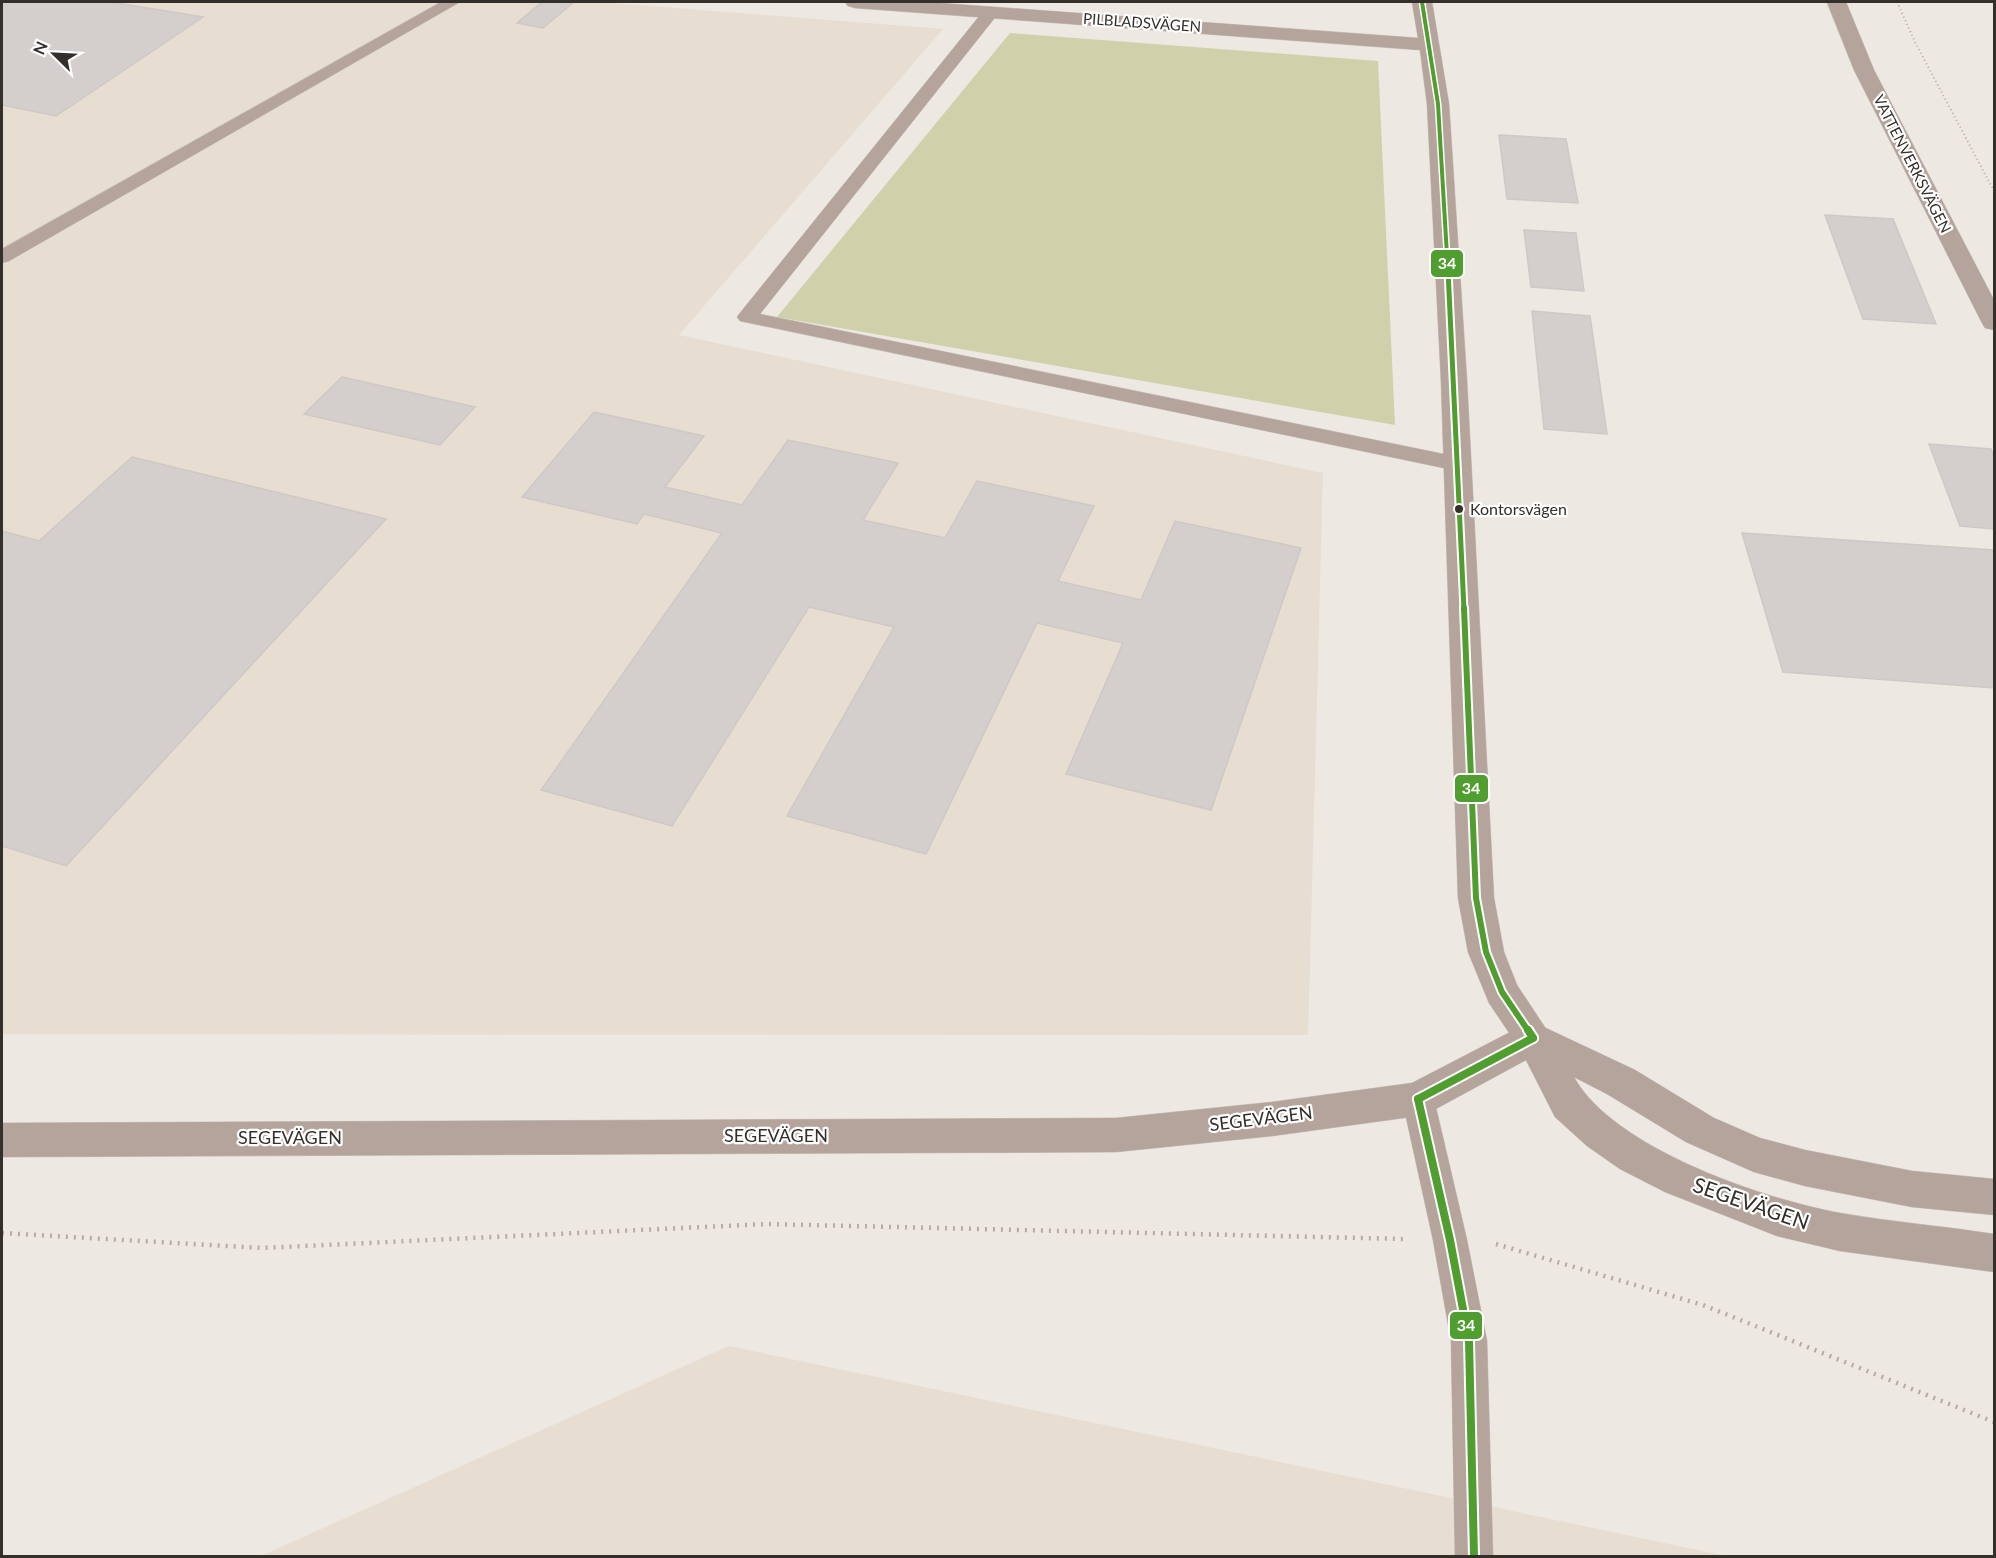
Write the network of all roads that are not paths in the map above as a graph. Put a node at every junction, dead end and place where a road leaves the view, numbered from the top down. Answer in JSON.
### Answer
{"nodes":[{"id":1,"x":452,"y":2,"type":"edge"},
{"id":2,"x":855,"y":2,"type":"edge"},
{"id":3,"x":1422,"y":2,"type":"edge"},
{"id":4,"x":1836,"y":2,"type":"edge"},
{"id":5,"x":991,"y":12,"type":"junction"},
{"id":6,"x":1429,"y":45,"type":"junction"},
{"id":7,"x":2,"y":257,"type":"edge"},
{"id":8,"x":1995,"y":323,"type":"edge"},
{"id":9,"x":1458,"y":464,"type":"junction"},
{"id":10,"x":1533,"y":1038,"type":"junction"},
{"id":11,"x":1418,"y":1099,"type":"junction"},
{"id":12,"x":2,"y":1140,"type":"edge"},
{"id":13,"x":1995,"y":1197,"type":"edge"},
{"id":14,"x":1995,"y":1253,"type":"edge"},
{"id":15,"x":1474,"y":1557,"type":"edge"}],
"edges":[{"from":1,"to":7,"type":"lane"},
{"from":2,"to":5,"type":"street","name":"PILBLADSVÄGEN"},
{"from":3,"to":6,"type":"street"},
{"from":4,"to":8,"type":"street","name":"VATTENVERKSVÄGEN"},
{"from":5,"to":6,"type":"street","name":"PILBLADSVÄGEN"},
{"from":5,"to":9,"type":"lane"},
{"from":6,"to":9,"type":"street"},
{"from":9,"to":10,"type":"street"},
{"from":10,"to":11,"type":"street","name":"SEGEVÄGEN"},
{"from":10,"to":13,"type":"street"},
{"from":10,"to":14,"type":"street","name":"SEGEVÄGEN"},
{"from":11,"to":12,"type":"street","name":"SEGEVÄGEN"},
{"from":11,"to":15,"type":"lane"}]}
